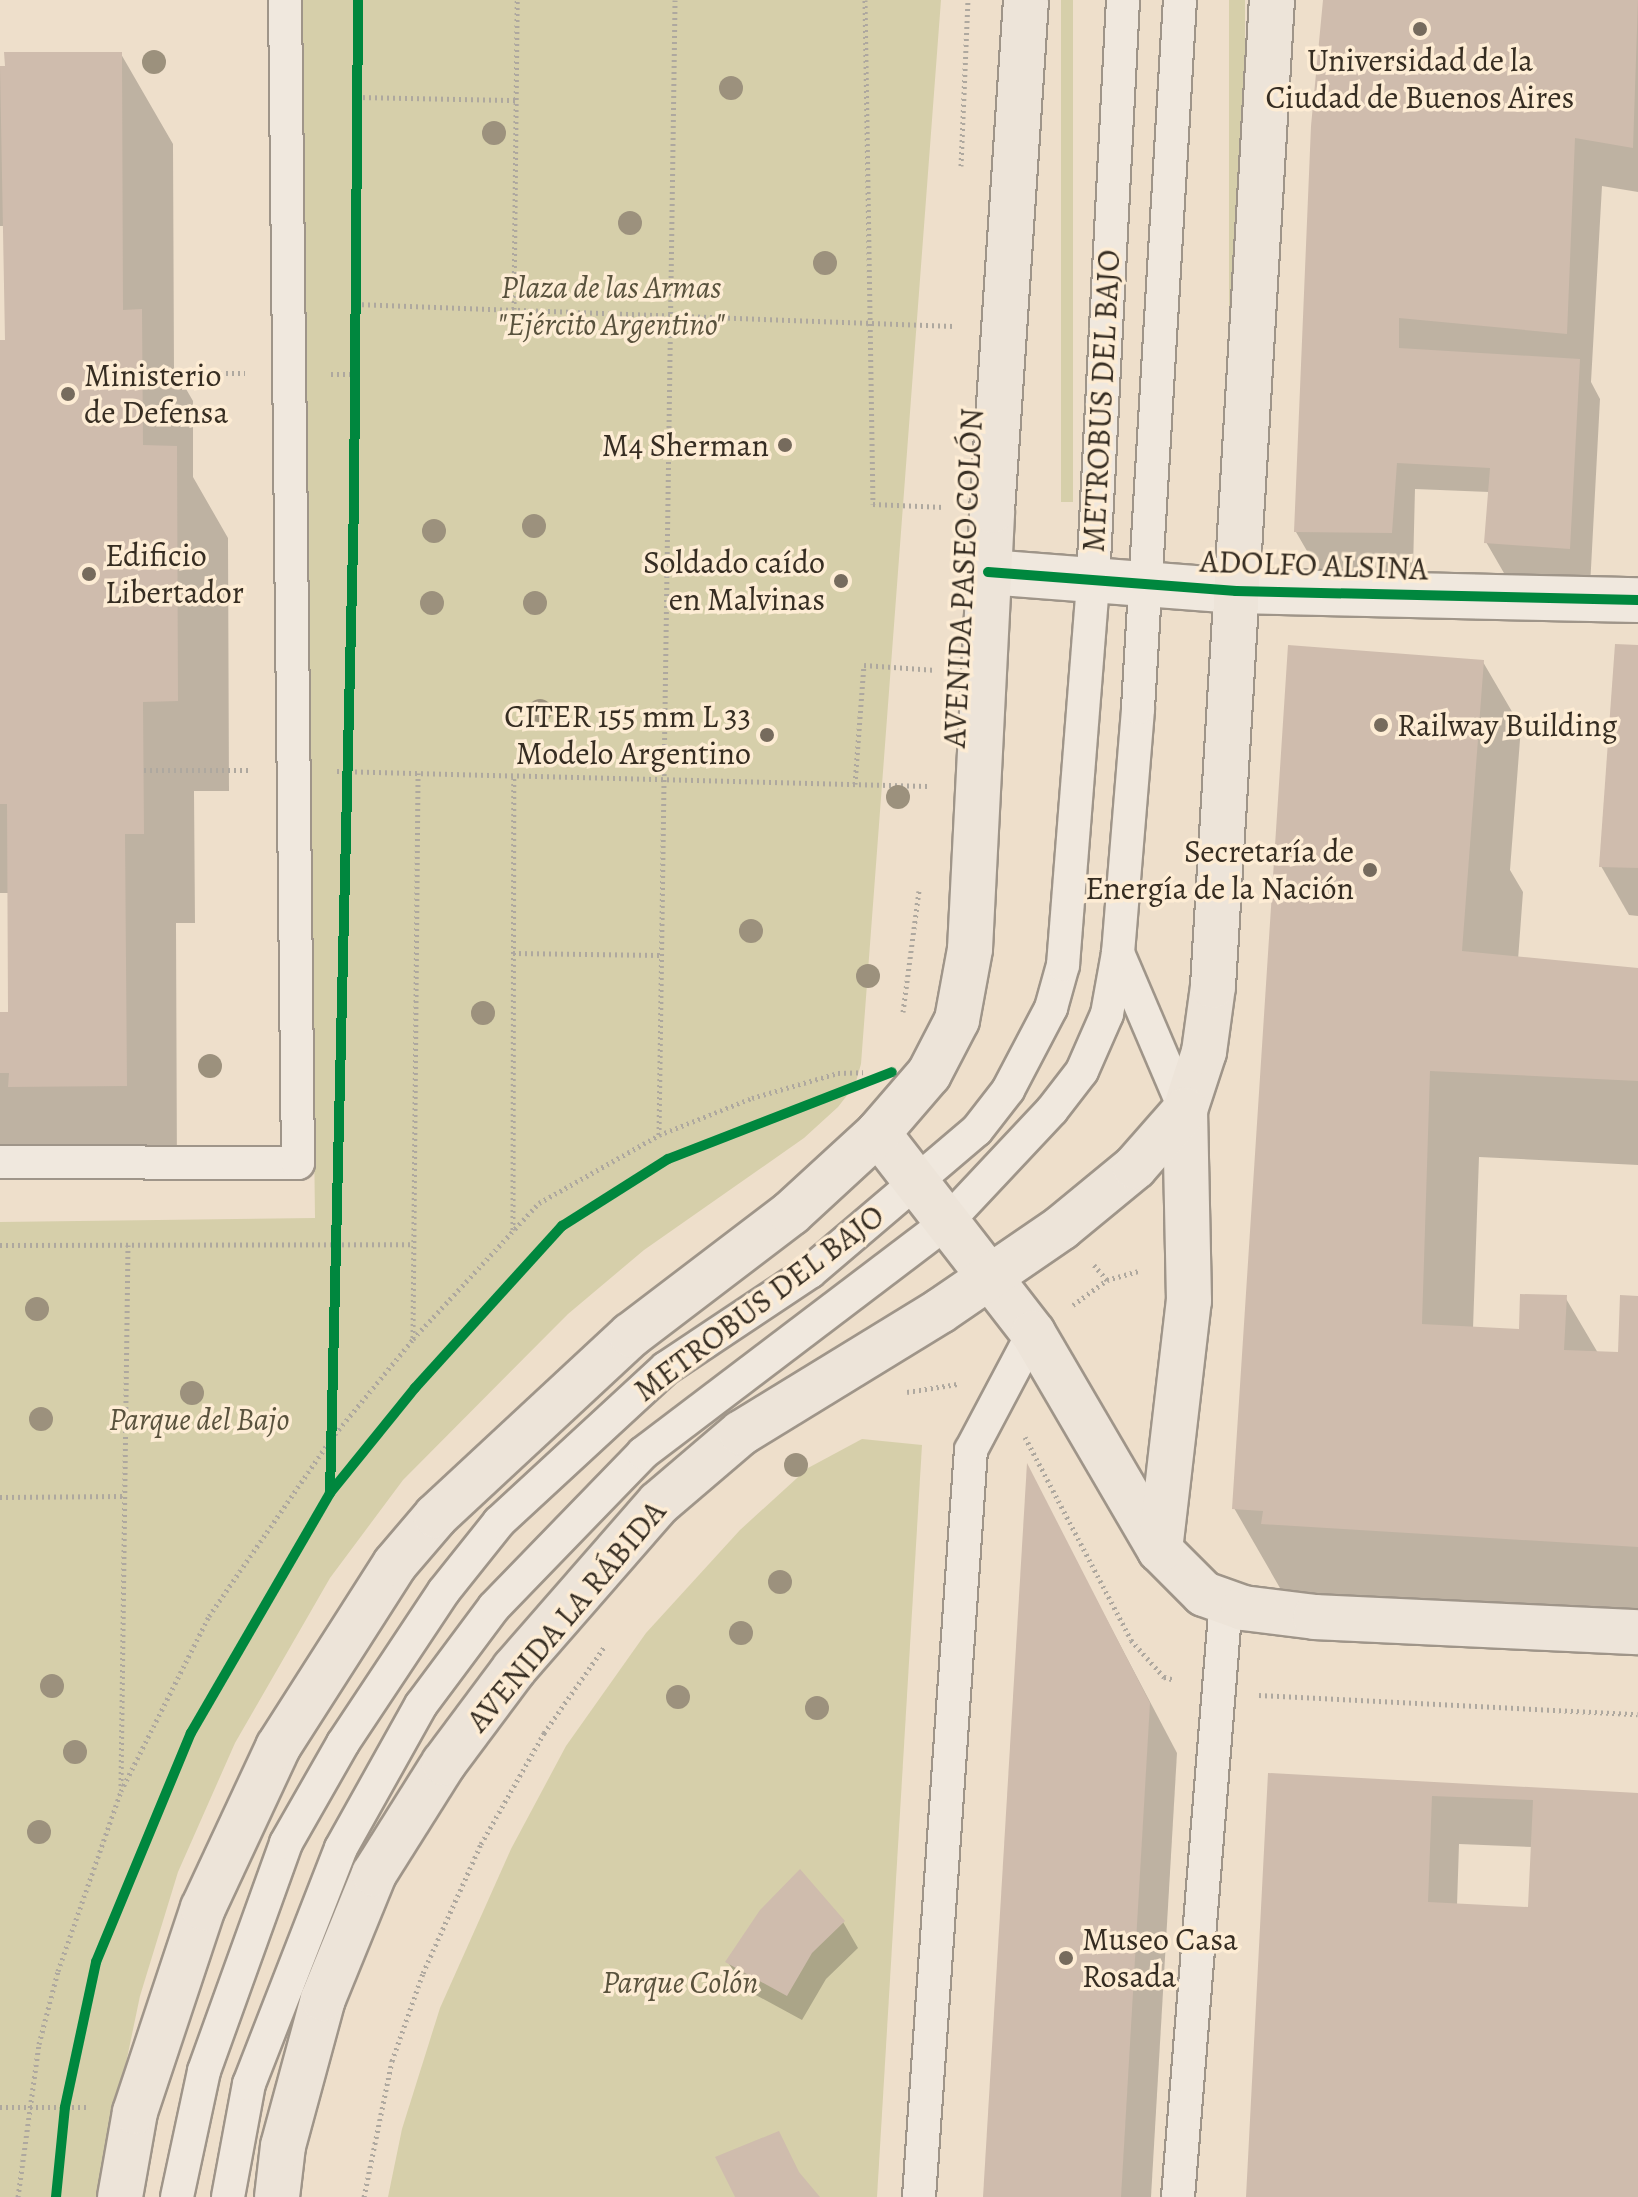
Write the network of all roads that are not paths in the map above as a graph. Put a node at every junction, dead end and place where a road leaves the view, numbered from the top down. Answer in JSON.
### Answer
{"nodes":[{"id":1,"x":285,"y":0,"type":"edge"},
{"id":2,"x":1026,"y":0,"type":"edge"},
{"id":3,"x":1123,"y":0,"type":"edge"},
{"id":4,"x":1180,"y":0,"type":"edge"},
{"id":5,"x":1272,"y":0,"type":"edge"},
{"id":6,"x":988,"y":572,"type":"junction"},
{"id":7,"x":1093,"y":580,"type":"junction"},
{"id":8,"x":1147,"y":584,"type":"junction"},
{"id":9,"x":1236,"y":591,"type":"junction"},
{"id":10,"x":1638,"y":600,"type":"edge"},
{"id":11,"x":1118,"y":953,"type":"junction"},
{"id":12,"x":1185,"y":1110,"type":"junction"},
{"id":13,"x":878,"y":1133,"type":"junction"},
{"id":14,"x":0,"y":1162,"type":"edge"},
{"id":15,"x":917,"y":1183,"type":"junction"},
{"id":16,"x":945,"y":1224,"type":"junction"},
{"id":17,"x":989,"y":1280,"type":"junction"},
{"id":18,"x":1033,"y":1333,"type":"junction"},
{"id":19,"x":1160,"y":1550,"type":"junction"},
{"id":20,"x":1226,"y":1602,"type":"junction"},
{"id":21,"x":1638,"y":1632,"type":"edge"},
{"id":22,"x":120,"y":2197,"type":"edge"},
{"id":23,"x":177,"y":2197,"type":"edge"},
{"id":24,"x":228,"y":2197,"type":"edge"},
{"id":25,"x":277,"y":2197,"type":"edge"},
{"id":26,"x":919,"y":2197,"type":"edge"},
{"id":27,"x":1178,"y":2197,"type":"edge"}],
"edges":[{"from":1,"to":14,"type":"lane"},
{"from":2,"to":6,"type":"main road","name":"AVENIDA PASEO COLÓN"},
{"from":3,"to":7,"type":"lane","name":"METROBUS DEL BAJO"},
{"from":4,"to":8,"type":"lane","name":"METROBUS DEL BAJO"},
{"from":5,"to":9,"type":"main road"},
{"from":6,"to":7,"type":"street","name":"ADOLFO ALSINA"},
{"from":6,"to":13,"type":"main road","name":"AVENIDA PASEO COLÓN"},
{"from":7,"to":8,"type":"street","name":"ADOLFO ALSINA"},
{"from":7,"to":15,"type":"lane","name":"METROBUS DEL BAJO"},
{"from":8,"to":9,"type":"street","name":"ADOLFO ALSINA"},
{"from":8,"to":11,"type":"lane","name":"METROBUS DEL BAJO"},
{"from":9,"to":10,"type":"street","name":"ADOLFO ALSINA"},
{"from":9,"to":12,"type":"main road"},
{"from":11,"to":12,"type":"lane","name":"METROBUS DEL BAJO"},
{"from":11,"to":16,"type":"lane","name":"METROBUS DEL BAJO"},
{"from":12,"to":17,"type":"main road","name":"AVENIDA LA RÁBIDA"},
{"from":12,"to":19,"type":"main road"},
{"from":13,"to":15,"type":"main road"},
{"from":13,"to":22,"type":"main road"},
{"from":15,"to":16,"type":"main road"},
{"from":15,"to":23,"type":"lane","name":"METROBUS DEL BAJO"},
{"from":16,"to":17,"type":"main road"},
{"from":16,"to":24,"type":"lane","name":"METROBUS DEL BAJO"},
{"from":17,"to":18,"type":"main road"},
{"from":17,"to":25,"type":"main road","name":"AVENIDA LA RÁBIDA"},
{"from":18,"to":19,"type":"main road"},
{"from":18,"to":26,"type":"lane"},
{"from":19,"to":20,"type":"main road"},
{"from":20,"to":21,"type":"main road"},
{"from":20,"to":27,"type":"lane"}]}
